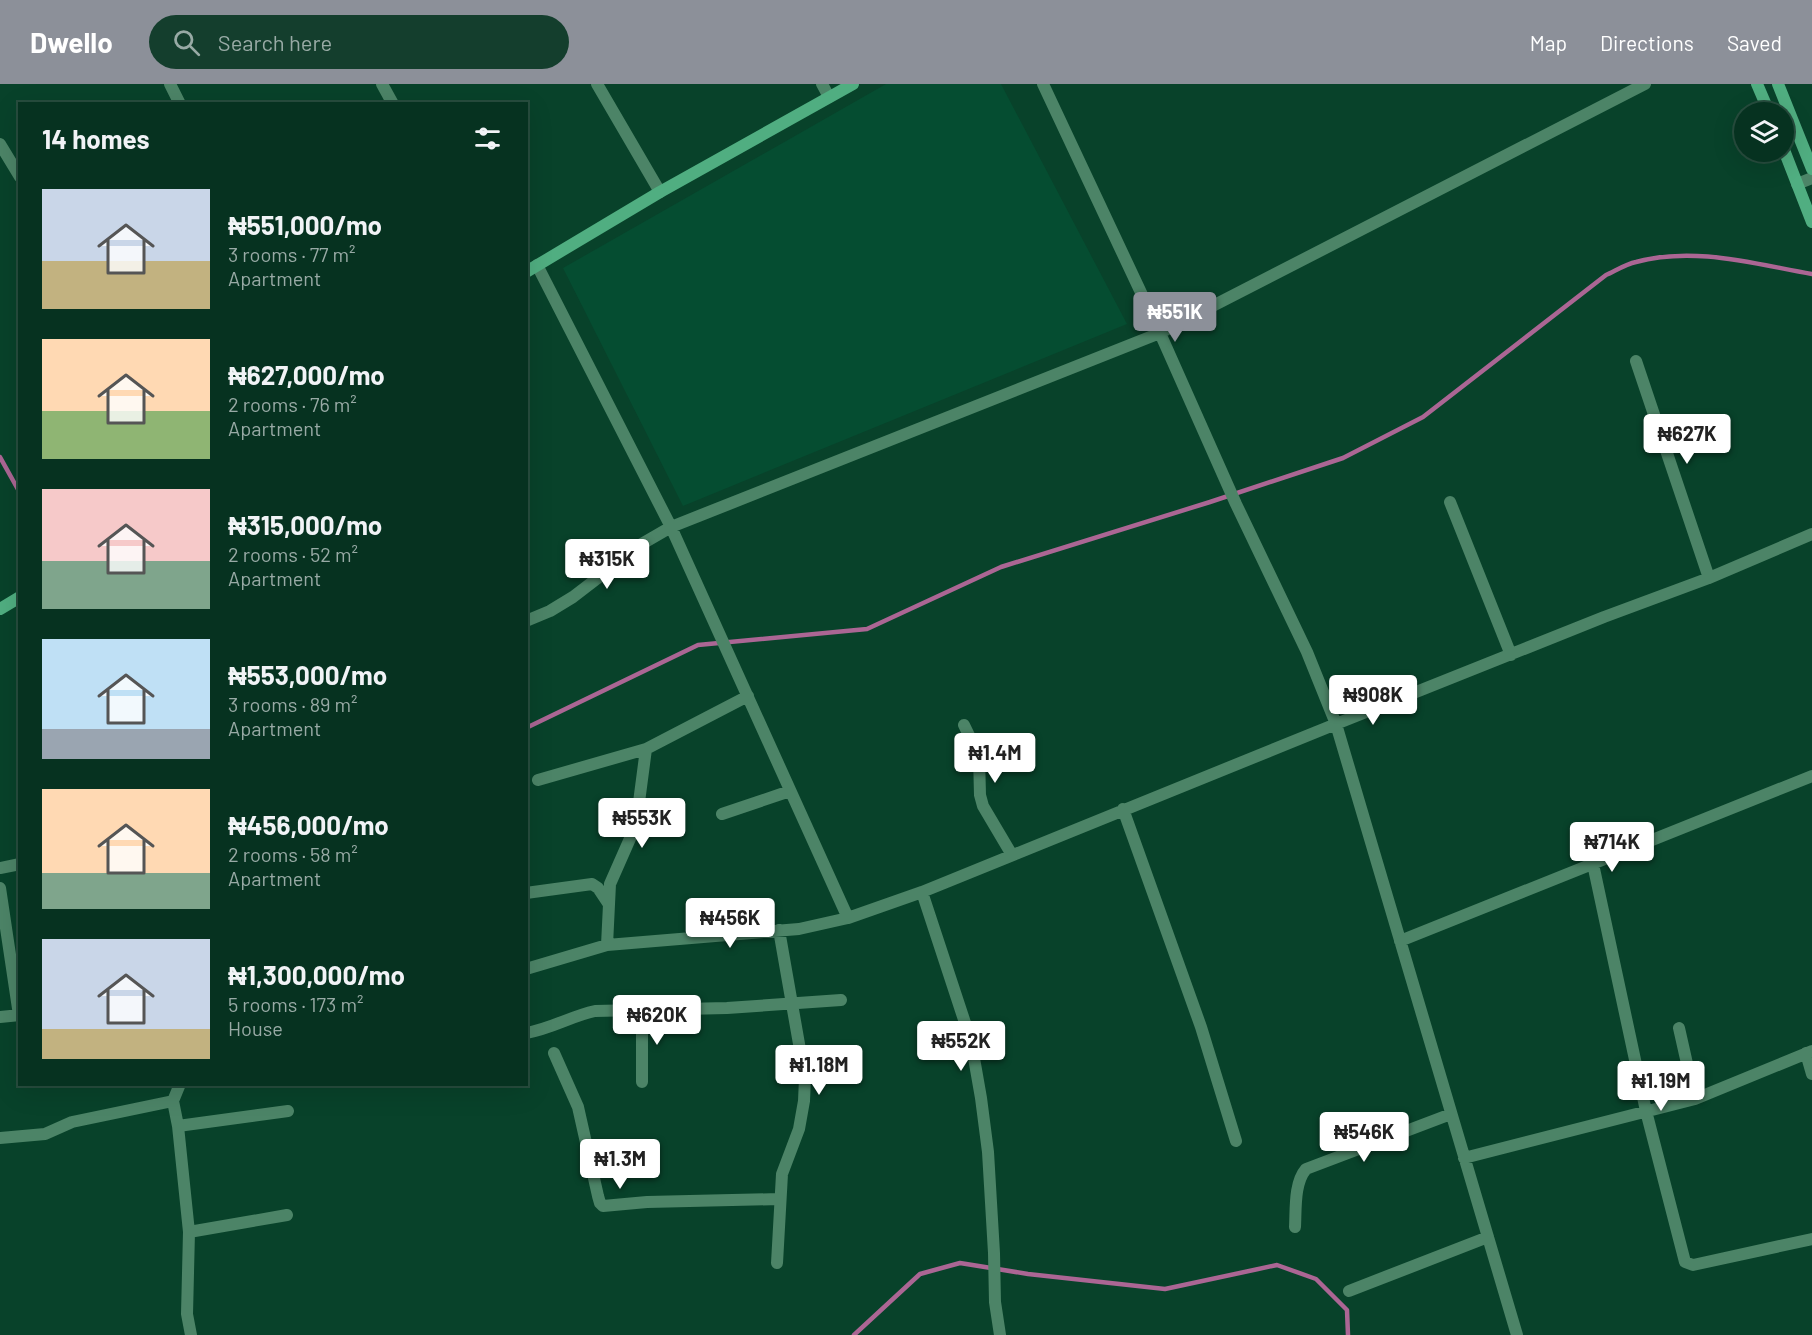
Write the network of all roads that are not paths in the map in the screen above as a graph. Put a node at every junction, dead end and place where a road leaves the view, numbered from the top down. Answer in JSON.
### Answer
{"nodes":[{"id":1,"x":170,"y":84,"type":"edge"},
{"id":2,"x":382,"y":84,"type":"edge"},
{"id":3,"x":597,"y":84,"type":"edge"},
{"id":4,"x":822,"y":84,"type":"edge"},
{"id":5,"x":853,"y":84,"type":"edge"},
{"id":6,"x":1043,"y":84,"type":"edge"},
{"id":7,"x":1645,"y":84,"type":"edge"},
{"id":8,"x":1757,"y":84,"type":"edge"},
{"id":9,"x":1778,"y":84,"type":"edge"},
{"id":10,"x":829,"y":97,"type":"junction"},
{"id":11,"x":179,"y":102,"type":"edge"},
{"id":12,"x":392,"y":102,"type":"edge"},
{"id":13,"x":1765,"y":102,"type":"edge"},
{"id":14,"x":0,"y":144,"type":"edge"},
{"id":15,"x":1789,"y":162,"type":"edge"},
{"id":16,"x":1812,"y":169,"type":"edge"},
{"id":17,"x":18,"y":174,"type":"edge"},
{"id":18,"x":1812,"y":178,"type":"edge"},
{"id":19,"x":1797,"y":184,"type":"junction"},
{"id":20,"x":660,"y":192,"type":"junction"},
{"id":21,"x":1812,"y":222,"type":"edge"},
{"id":22,"x":532,"y":268,"type":"edge"},
{"id":23,"x":1161,"y":333,"type":"junction"},
{"id":24,"x":1636,"y":361,"type":"dead end"},
{"id":25,"x":1450,"y":502,"type":"dead end"},
{"id":26,"x":671,"y":527,"type":"junction"},
{"id":27,"x":1812,"y":534,"type":"edge"},
{"id":28,"x":1709,"y":578,"type":"junction"},
{"id":29,"x":18,"y":598,"type":"edge"},
{"id":30,"x":0,"y":609,"type":"edge"},
{"id":31,"x":528,"y":620,"type":"edge"},
{"id":32,"x":1511,"y":655,"type":"junction"},
{"id":33,"x":748,"y":696,"type":"junction"},
{"id":34,"x":1336,"y":724,"type":"junction"},
{"id":35,"x":964,"y":725,"type":"dead end"},
{"id":36,"x":646,"y":749,"type":"junction"},
{"id":37,"x":1812,"y":776,"type":"edge"},
{"id":38,"x":538,"y":780,"type":"dead end"},
{"id":39,"x":790,"y":791,"type":"junction"},
{"id":40,"x":1123,"y":809,"type":"junction"},
{"id":41,"x":722,"y":814,"type":"dead end"},
{"id":42,"x":1012,"y":855,"type":"junction"},
{"id":43,"x":18,"y":864,"type":"edge"},
{"id":44,"x":1593,"y":864,"type":"junction"},
{"id":45,"x":0,"y":868,"type":"edge"},
{"id":46,"x":0,"y":888,"type":"edge"},
{"id":47,"x":922,"y":892,"type":"junction"},
{"id":48,"x":528,"y":893,"type":"edge"},
{"id":49,"x":608,"y":903,"type":"junction"},
{"id":50,"x":848,"y":918,"type":"junction"},
{"id":51,"x":779,"y":930,"type":"junction"},
{"id":52,"x":1400,"y":941,"type":"junction"},
{"id":53,"x":607,"y":945,"type":"junction"},
{"id":54,"x":528,"y":968,"type":"edge"},
{"id":55,"x":841,"y":1000,"type":"dead end"},
{"id":56,"x":793,"y":1004,"type":"junction"},
{"id":57,"x":18,"y":1008,"type":"edge"},
{"id":58,"x":642,"y":1010,"type":"junction"},
{"id":59,"x":18,"y":1015,"type":"edge"},
{"id":60,"x":0,"y":1017,"type":"edge"},
{"id":61,"x":1679,"y":1028,"type":"dead end"},
{"id":62,"x":528,"y":1033,"type":"edge"},
{"id":63,"x":1809,"y":1052,"type":"edge"},
{"id":64,"x":554,"y":1053,"type":"dead end"},
{"id":65,"x":1812,"y":1074,"type":"edge"},
{"id":66,"x":642,"y":1082,"type":"dead end"},
{"id":67,"x":179,"y":1086,"type":"edge"},
{"id":68,"x":1695,"y":1099,"type":"junction"},
{"id":69,"x":173,"y":1101,"type":"junction"},
{"id":70,"x":288,"y":1111,"type":"dead end"},
{"id":71,"x":1646,"y":1111,"type":"junction"},
{"id":72,"x":1452,"y":1114,"type":"junction"},
{"id":73,"x":178,"y":1126,"type":"junction"},
{"id":74,"x":0,"y":1138,"type":"edge"},
{"id":75,"x":1236,"y":1141,"type":"dead end"},
{"id":76,"x":1464,"y":1158,"type":"junction"},
{"id":77,"x":779,"y":1199,"type":"junction"},
{"id":78,"x":287,"y":1215,"type":"dead end"},
{"id":79,"x":1295,"y":1227,"type":"dead end"},
{"id":80,"x":189,"y":1232,"type":"junction"},
{"id":81,"x":1488,"y":1238,"type":"junction"},
{"id":82,"x":1812,"y":1239,"type":"edge"},
{"id":83,"x":777,"y":1263,"type":"dead end"},
{"id":84,"x":1349,"y":1291,"type":"dead end"},
{"id":85,"x":191,"y":1335,"type":"edge"},
{"id":86,"x":1000,"y":1335,"type":"edge"},
{"id":87,"x":1517,"y":1335,"type":"edge"}],
"edges":[{"from":1,"to":11,"type":"street"},
{"from":2,"to":12,"type":"street"},
{"from":3,"to":20,"type":"street"},
{"from":4,"to":10,"type":"street"},
{"from":5,"to":10,"type":"street"},
{"from":6,"to":23,"type":"street"},
{"from":7,"to":23,"type":"street"},
{"from":8,"to":13,"type":"street"},
{"from":9,"to":16,"type":"street"},
{"from":10,"to":20,"type":"street"},
{"from":14,"to":17,"type":"street"},
{"from":15,"to":19,"type":"street"},
{"from":18,"to":19,"type":"street"},
{"from":19,"to":21,"type":"street"},
{"from":20,"to":22,"type":"street"},
{"from":22,"to":26,"type":"street"},
{"from":23,"to":26,"type":"street"},
{"from":23,"to":34,"type":"street"},
{"from":24,"to":28,"type":"street"},
{"from":25,"to":32,"type":"street"},
{"from":26,"to":31,"type":"street"},
{"from":26,"to":33,"type":"street"},
{"from":27,"to":28,"type":"street"},
{"from":28,"to":32,"type":"street"},
{"from":29,"to":30,"type":"street"},
{"from":32,"to":34,"type":"street"},
{"from":33,"to":36,"type":"street"},
{"from":33,"to":39,"type":"street"},
{"from":34,"to":40,"type":"street"},
{"from":34,"to":52,"type":"street"},
{"from":35,"to":42,"type":"street"},
{"from":36,"to":38,"type":"street"},
{"from":36,"to":49,"type":"street"},
{"from":37,"to":44,"type":"street"},
{"from":39,"to":41,"type":"street"},
{"from":39,"to":50,"type":"street"},
{"from":40,"to":42,"type":"street"},
{"from":40,"to":75,"type":"street"},
{"from":42,"to":47,"type":"street"},
{"from":43,"to":45,"type":"street"},
{"from":44,"to":52,"type":"street"},
{"from":44,"to":71,"type":"street"},
{"from":46,"to":57,"type":"street"},
{"from":47,"to":50,"type":"street"},
{"from":47,"to":86,"type":"street"},
{"from":48,"to":49,"type":"street"},
{"from":49,"to":53,"type":"street"},
{"from":50,"to":51,"type":"street"},
{"from":51,"to":53,"type":"street"},
{"from":51,"to":56,"type":"street"},
{"from":52,"to":72,"type":"street"},
{"from":53,"to":54,"type":"street"},
{"from":55,"to":56,"type":"street"},
{"from":56,"to":58,"type":"street"},
{"from":56,"to":77,"type":"street"},
{"from":58,"to":62,"type":"street"},
{"from":58,"to":66,"type":"street"},
{"from":59,"to":60,"type":"street"},
{"from":61,"to":68,"type":"street"},
{"from":63,"to":65,"type":"street"},
{"from":63,"to":68,"type":"street"},
{"from":64,"to":77,"type":"street"},
{"from":67,"to":69,"type":"street"},
{"from":68,"to":71,"type":"street"},
{"from":69,"to":73,"type":"street"},
{"from":69,"to":74,"type":"street"},
{"from":70,"to":73,"type":"street"},
{"from":71,"to":76,"type":"street"},
{"from":71,"to":82,"type":"street"},
{"from":72,"to":76,"type":"street"},
{"from":72,"to":79,"type":"street"},
{"from":73,"to":80,"type":"street"},
{"from":76,"to":81,"type":"street"},
{"from":77,"to":83,"type":"street"},
{"from":78,"to":80,"type":"street"},
{"from":80,"to":85,"type":"street"},
{"from":81,"to":84,"type":"street"},
{"from":81,"to":87,"type":"street"}]}
